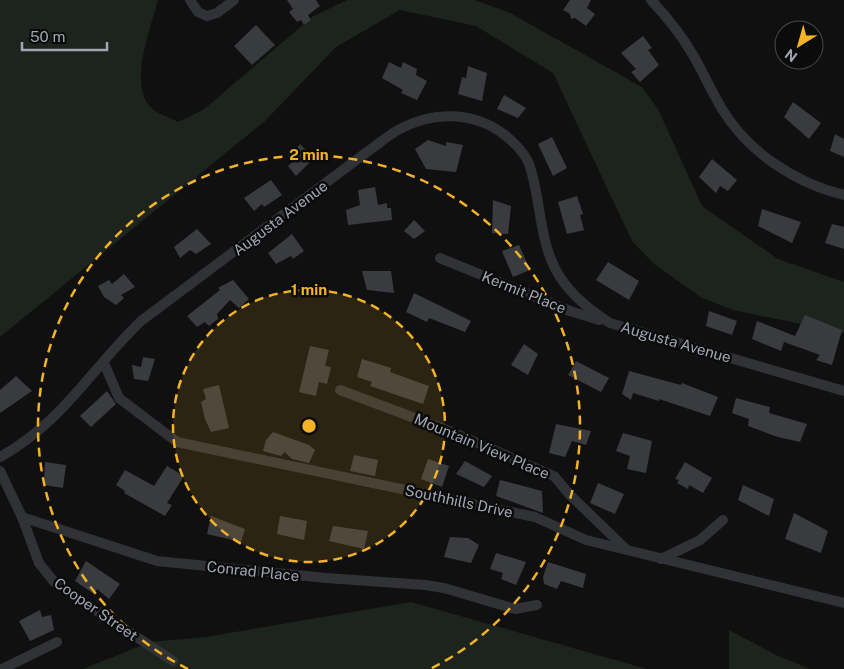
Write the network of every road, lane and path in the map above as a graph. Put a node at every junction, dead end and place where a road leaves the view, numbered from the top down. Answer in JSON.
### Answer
{"nodes":[{"id":1,"x":190,"y":0,"type":"edge"},
{"id":2,"x":234,"y":0,"type":"edge"},
{"id":3,"x":651,"y":0,"type":"edge"},
{"id":4,"x":844,"y":195,"type":"edge"},
{"id":5,"x":440,"y":258,"type":"dead end"},
{"id":6,"x":610,"y":323,"type":"junction"},
{"id":7,"x":104,"y":363,"type":"junction"},
{"id":8,"x":340,"y":390,"type":"dead end"},
{"id":9,"x":844,"y":391,"type":"edge"},
{"id":10,"x":0,"y":458,"type":"edge"},
{"id":11,"x":0,"y":471,"type":"edge"},
{"id":12,"x":22,"y":517,"type":"junction"},
{"id":13,"x":722,"y":520,"type":"dead end"},
{"id":14,"x":627,"y":551,"type":"junction"},
{"id":15,"x":661,"y":559,"type":"junction"},
{"id":16,"x":844,"y":603,"type":"edge"},
{"id":17,"x":537,"y":605,"type":"dead end"},
{"id":18,"x":57,"y":642,"type":"dead end"},
{"id":19,"x":173,"y":661,"type":"dead end"},
{"id":20,"x":2,"y":669,"type":"edge"}],
"edges":[{"from":1,"to":2,"type":"street"},
{"from":3,"to":4,"type":"street"},
{"from":5,"to":6,"type":"street","name":"Kermit Place"},
{"from":6,"to":7,"type":"street","name":"Augusta Avenue"},
{"from":6,"to":9,"type":"street","name":"Augusta Avenue"},
{"from":7,"to":10,"type":"street","name":"Augusta Avenue"},
{"from":7,"to":14,"type":"street","name":"Southhills Drive"},
{"from":8,"to":14,"type":"street","name":"Mountain View Place"},
{"from":11,"to":12,"type":"street"},
{"from":12,"to":17,"type":"street","name":"Conrad Place"},
{"from":12,"to":19,"type":"street","name":"Cooper Street"},
{"from":13,"to":15,"type":"street"},
{"from":14,"to":15,"type":"street","name":"Southhills Drive"},
{"from":15,"to":16,"type":"street","name":"Southhills Drive"},
{"from":18,"to":20,"type":"street"}]}
